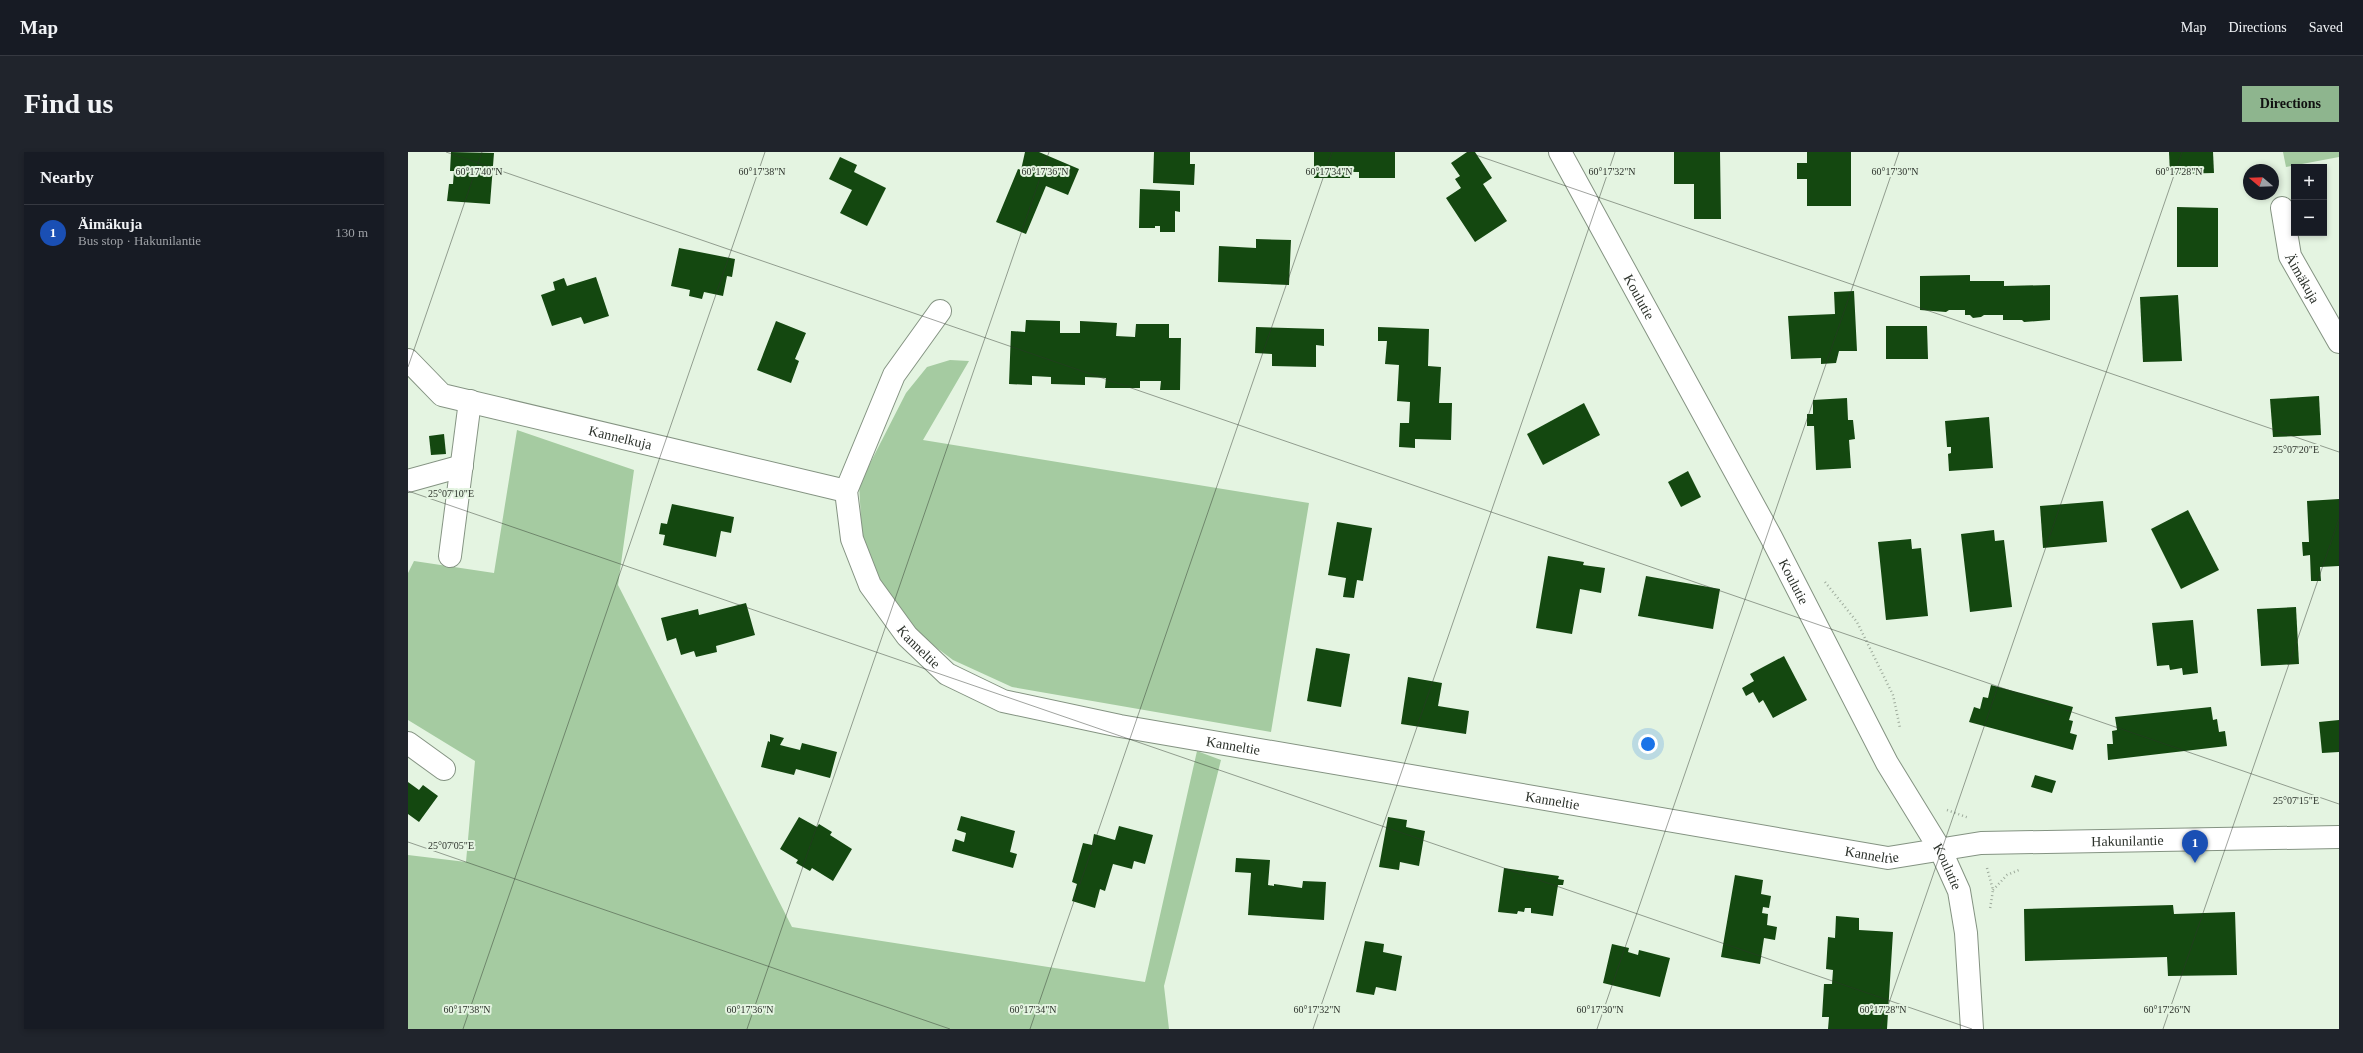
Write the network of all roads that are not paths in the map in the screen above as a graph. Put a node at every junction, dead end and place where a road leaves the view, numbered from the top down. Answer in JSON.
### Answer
{"nodes":[{"id":1,"x":1560,"y":152,"type":"edge"},
{"id":2,"x":2282,"y":208,"type":"dead end"},
{"id":3,"x":940,"y":311,"type":"dead end"},
{"id":4,"x":2339,"y":342,"type":"edge"},
{"id":5,"x":408,"y":360,"type":"edge"},
{"id":6,"x":470,"y":401,"type":"junction"},
{"id":7,"x":462,"y":466,"type":"junction"},
{"id":8,"x":408,"y":481,"type":"edge"},
{"id":9,"x":846,"y":491,"type":"junction"},
{"id":10,"x":450,"y":556,"type":"dead end"},
{"id":11,"x":408,"y":743,"type":"edge"},
{"id":12,"x":444,"y":769,"type":"dead end"},
{"id":13,"x":2339,"y":837,"type":"edge"},
{"id":14,"x":1941,"y":851,"type":"junction"},
{"id":15,"x":1972,"y":1029,"type":"edge"}],
"edges":[{"from":1,"to":14,"type":"street","name":"Koulutie"},
{"from":2,"to":4,"type":"street","name":"Äimäkuja"},
{"from":3,"to":9,"type":"street","name":"Kanneltie"},
{"from":5,"to":6,"type":"street","name":"Kannelkuja"},
{"from":6,"to":7,"type":"street"},
{"from":6,"to":9,"type":"street","name":"Kannelkuja"},
{"from":7,"to":8,"type":"street"},
{"from":7,"to":10,"type":"street"},
{"from":9,"to":14,"type":"street","name":"Kanneltie"},
{"from":11,"to":12,"type":"street"},
{"from":13,"to":14,"type":"street","name":"Hakunilantie"},
{"from":14,"to":15,"type":"street","name":"Koulutie"}]}
